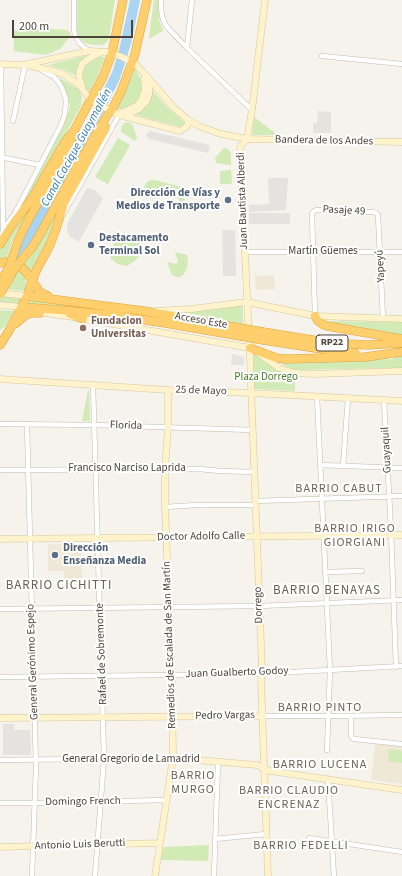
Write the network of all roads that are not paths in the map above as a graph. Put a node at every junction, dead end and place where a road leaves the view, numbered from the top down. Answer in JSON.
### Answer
{"nodes":[{"id":1,"x":74,"y":0,"type":"edge"},
{"id":2,"x":123,"y":0,"type":"edge"},
{"id":3,"x":147,"y":0,"type":"edge"},
{"id":4,"x":161,"y":0,"type":"edge"},
{"id":5,"x":192,"y":0,"type":"edge"},
{"id":6,"x":265,"y":0,"type":"edge"},
{"id":7,"x":187,"y":48,"type":"junction"},
{"id":8,"x":89,"y":51,"type":"junction"},
{"id":9,"x":120,"y":56,"type":"junction"},
{"id":10,"x":322,"y":56,"type":"dead end"},
{"id":11,"x":1,"y":64,"type":"edge"},
{"id":12,"x":402,"y":64,"type":"edge"},
{"id":13,"x":24,"y":65,"type":"junction"},
{"id":14,"x":39,"y":68,"type":"junction"},
{"id":15,"x":143,"y":72,"type":"junction"},
{"id":16,"x":85,"y":92,"type":"junction"},
{"id":17,"x":107,"y":108,"type":"junction"},
{"id":18,"x":252,"y":110,"type":"junction"},
{"id":19,"x":188,"y":120,"type":"junction"},
{"id":20,"x":13,"y":121,"type":"dead end"},
{"id":21,"x":74,"y":131,"type":"junction"},
{"id":22,"x":247,"y":138,"type":"junction"},
{"id":23,"x":402,"y":142,"type":"edge"},
{"id":24,"x":1,"y":157,"type":"edge"},
{"id":25,"x":40,"y":165,"type":"junction"},
{"id":26,"x":376,"y":213,"type":"joint"},
{"id":27,"x":3,"y":215,"type":"junction"},
{"id":28,"x":10,"y":219,"type":"junction"},
{"id":29,"x":3,"y":232,"type":"edge"},
{"id":30,"x":0,"y":240,"type":"edge"},
{"id":31,"x":0,"y":244,"type":"edge"},
{"id":32,"x":314,"y":251,"type":"junction"},
{"id":33,"x":380,"y":251,"type":"junction"},
{"id":34,"x":245,"y":252,"type":"junction"},
{"id":35,"x":402,"y":252,"type":"edge"},
{"id":36,"x":0,"y":263,"type":"edge"},
{"id":37,"x":0,"y":283,"type":"edge"},
{"id":38,"x":30,"y":285,"type":"junction"},
{"id":39,"x":1,"y":293,"type":"edge"},
{"id":40,"x":56,"y":299,"type":"junction"},
{"id":41,"x":247,"y":302,"type":"junction"},
{"id":42,"x":0,"y":305,"type":"edge"},
{"id":43,"x":22,"y":307,"type":"junction"},
{"id":44,"x":52,"y":309,"type":"junction"},
{"id":45,"x":43,"y":313,"type":"junction"},
{"id":46,"x":69,"y":314,"type":"junction"},
{"id":47,"x":144,"y":316,"type":"junction"},
{"id":48,"x":316,"y":316,"type":"junction"},
{"id":49,"x":83,"y":319,"type":"junction"},
{"id":50,"x":383,"y":319,"type":"junction"},
{"id":51,"x":402,"y":320,"type":"edge"},
{"id":52,"x":10,"y":329,"type":"junction"},
{"id":53,"x":249,"y":334,"type":"joint"},
{"id":54,"x":263,"y":336,"type":"junction"},
{"id":55,"x":402,"y":339,"type":"edge"},
{"id":56,"x":402,"y":343,"type":"edge"},
{"id":57,"x":0,"y":344,"type":"edge"},
{"id":58,"x":250,"y":348,"type":"junction"},
{"id":59,"x":402,"y":352,"type":"edge"},
{"id":60,"x":402,"y":372,"type":"edge"},
{"id":61,"x":0,"y":379,"type":"edge"},
{"id":62,"x":93,"y":385,"type":"junction"},
{"id":63,"x":168,"y":390,"type":"junction"},
{"id":64,"x":252,"y":393,"type":"junction"},
{"id":65,"x":317,"y":396,"type":"junction"},
{"id":66,"x":348,"y":398,"type":"junction"},
{"id":67,"x":384,"y":400,"type":"junction"},
{"id":68,"x":402,"y":401,"type":"edge"},
{"id":69,"x":0,"y":424,"type":"edge"},
{"id":70,"x":27,"y":424,"type":"junction"},
{"id":71,"x":95,"y":425,"type":"junction"},
{"id":72,"x":168,"y":428,"type":"junction"},
{"id":73,"x":253,"y":430,"type":"junction"},
{"id":74,"x":320,"y":464,"type":"junction"},
{"id":75,"x":342,"y":466,"type":"junction"},
{"id":76,"x":388,"y":468,"type":"junction"},
{"id":77,"x":402,"y":468,"type":"edge"},
{"id":78,"x":96,"y":469,"type":"junction"},
{"id":79,"x":165,"y":469,"type":"junction"},
{"id":80,"x":0,"y":470,"type":"edge"},
{"id":81,"x":28,"y":470,"type":"junction"},
{"id":82,"x":254,"y":472,"type":"junction"},
{"id":83,"x":389,"y":496,"type":"junction"},
{"id":84,"x":402,"y":496,"type":"edge"},
{"id":85,"x":322,"y":499,"type":"junction"},
{"id":86,"x":256,"y":503,"type":"junction"},
{"id":87,"x":165,"y":507,"type":"junction"},
{"id":88,"x":391,"y":535,"type":"junction"},
{"id":89,"x":402,"y":535,"type":"edge"},
{"id":90,"x":324,"y":536,"type":"junction"},
{"id":91,"x":257,"y":537,"type":"junction"},
{"id":92,"x":98,"y":538,"type":"junction"},
{"id":93,"x":167,"y":538,"type":"junction"},
{"id":94,"x":0,"y":539,"type":"edge"},
{"id":95,"x":29,"y":539,"type":"junction"},
{"id":96,"x":362,"y":571,"type":"dead end"},
{"id":97,"x":325,"y":572,"type":"junction"},
{"id":98,"x":393,"y":600,"type":"junction"},
{"id":99,"x":402,"y":600,"type":"edge"},
{"id":100,"x":327,"y":603,"type":"junction"},
{"id":101,"x":259,"y":606,"type":"junction"},
{"id":102,"x":169,"y":607,"type":"junction"},
{"id":103,"x":100,"y":608,"type":"junction"},
{"id":104,"x":0,"y":609,"type":"edge"},
{"id":105,"x":32,"y":609,"type":"junction"},
{"id":106,"x":402,"y":666,"type":"edge"},
{"id":107,"x":396,"y":667,"type":"junction"},
{"id":108,"x":330,"y":670,"type":"junction"},
{"id":109,"x":262,"y":674,"type":"junction"},
{"id":110,"x":171,"y":675,"type":"junction"},
{"id":111,"x":102,"y":676,"type":"junction"},
{"id":112,"x":0,"y":677,"type":"edge"},
{"id":113,"x":34,"y":677,"type":"junction"},
{"id":114,"x":402,"y":715,"type":"edge"},
{"id":115,"x":172,"y":716,"type":"junction"},
{"id":116,"x":263,"y":716,"type":"junction"},
{"id":117,"x":328,"y":716,"type":"junction"},
{"id":118,"x":351,"y":716,"type":"junction"},
{"id":119,"x":103,"y":717,"type":"junction"},
{"id":120,"x":0,"y":718,"type":"edge"},
{"id":121,"x":35,"y":718,"type":"junction"},
{"id":122,"x":402,"y":744,"type":"edge"},
{"id":123,"x":327,"y":750,"type":"dead end"},
{"id":124,"x":173,"y":758,"type":"junction"},
{"id":125,"x":36,"y":759,"type":"junction"},
{"id":126,"x":104,"y":759,"type":"junction"},
{"id":127,"x":0,"y":760,"type":"edge"},
{"id":128,"x":218,"y":762,"type":"junction"},
{"id":129,"x":265,"y":768,"type":"junction"},
{"id":130,"x":328,"y":780,"type":"junction"},
{"id":131,"x":402,"y":790,"type":"edge"},
{"id":132,"x":166,"y":800,"type":"junction"},
{"id":133,"x":101,"y":802,"type":"junction"},
{"id":134,"x":0,"y":803,"type":"edge"},
{"id":135,"x":34,"y":803,"type":"junction"},
{"id":136,"x":266,"y":834,"type":"junction"},
{"id":137,"x":308,"y":838,"type":"dead end"},
{"id":138,"x":216,"y":840,"type":"junction"},
{"id":139,"x":332,"y":842,"type":"junction"},
{"id":140,"x":160,"y":843,"type":"junction"},
{"id":141,"x":97,"y":844,"type":"junction"},
{"id":142,"x":33,"y":846,"type":"junction"},
{"id":143,"x":0,"y":847,"type":"edge"},
{"id":144,"x":402,"y":852,"type":"edge"},
{"id":145,"x":32,"y":876,"type":"edge"},
{"id":146,"x":94,"y":876,"type":"edge"},
{"id":147,"x":155,"y":876,"type":"edge"},
{"id":148,"x":214,"y":876,"type":"edge"},
{"id":149,"x":268,"y":876,"type":"edge"},
{"id":150,"x":334,"y":876,"type":"edge"}],
"edges":[{"from":1,"to":8,"type":"street"},
{"from":2,"to":9,"type":"highway"},
{"from":3,"to":9,"type":"highway"},
{"from":4,"to":7,"type":"street"},
{"from":5,"to":7,"type":"street"},
{"from":6,"to":18,"type":"main road","name":"Juan Bautista Alberdi"},
{"from":7,"to":18,"type":"street"},
{"from":8,"to":9,"type":"main road"},
{"from":8,"to":13,"type":"main road"},
{"from":9,"to":15,"type":"main road","name":"Bandera de los Andes"},
{"from":9,"to":16,"type":"main road"},
{"from":9,"to":17,"type":"highway"},
{"from":9,"to":17,"type":"highway"},
{"from":10,"to":12,"type":"street"},
{"from":11,"to":13,"type":"main road"},
{"from":11,"to":24,"type":"street"},
{"from":13,"to":14,"type":"main road"},
{"from":13,"to":20,"type":"street"},
{"from":14,"to":16,"type":"main road"},
{"from":14,"to":25,"type":"street"},
{"from":15,"to":17,"type":"main road"},
{"from":15,"to":19,"type":"main road","name":"Bandera de los Andes"},
{"from":16,"to":17,"type":"main road"},
{"from":17,"to":19,"type":"main road"},
{"from":17,"to":21,"type":"highway"},
{"from":17,"to":38,"type":"highway"},
{"from":17,"to":39,"type":"highway","bridge":true},
{"from":18,"to":22,"type":"main road","name":"Juan Bautista Alberdi"},
{"from":19,"to":22,"type":"main road","name":"Bandera de los Andes"},
{"from":21,"to":29,"type":"highway"},
{"from":21,"to":37,"type":"highway","bridge":true},
{"from":22,"to":23,"type":"main road","name":"Bandera de los Andes"},
{"from":22,"to":34,"type":"main road","name":"Juan Bautista Alberdi"},
{"from":24,"to":25,"type":"street"},
{"from":24,"to":27,"type":"street"},
{"from":25,"to":28,"type":"street"},
{"from":26,"to":32,"type":"street","name":"Pasaje 49"},
{"from":26,"to":33,"type":"street","name":"Yapeyú"},
{"from":27,"to":28,"type":"street"},
{"from":27,"to":29,"type":"street"},
{"from":28,"to":29,"type":"street"},
{"from":29,"to":30,"type":"street"},
{"from":29,"to":31,"type":"highway"},
{"from":32,"to":33,"type":"street","name":"Martín Güemes"},
{"from":32,"to":34,"type":"street","name":"Martín Güemes"},
{"from":32,"to":48,"type":"street"},
{"from":33,"to":35,"type":"street","name":"Martín Güemes"},
{"from":33,"to":50,"type":"street","name":"Yapeyú"},
{"from":34,"to":41,"type":"main road","name":"Juan Bautista Alberdi"},
{"from":36,"to":38,"type":"highway","bridge":true},
{"from":38,"to":39,"type":"main road","name":"Acceso Este","number":"RP22"},
{"from":38,"to":40,"type":"highway","name":"Acceso Este","number":"RP22"},
{"from":38,"to":40,"type":"highway"},
{"from":38,"to":43,"type":"highway"},
{"from":40,"to":47,"type":"highway","name":"Acceso Este","number":"RP22"},
{"from":41,"to":47,"type":"main road"},
{"from":41,"to":48,"type":"main road"},
{"from":41,"to":53,"type":"main road","name":"Juan Bautista Alberdi"},
{"from":42,"to":43,"type":"main road","name":"Acceso Este","number":"RP22"},
{"from":43,"to":44,"type":"highway","name":"Acceso Este","number":"RP22"},
{"from":43,"to":52,"type":"highway"},
{"from":44,"to":46,"type":"highway"},
{"from":44,"to":47,"type":"highway","name":"Acceso Este","number":"RP22"},
{"from":45,"to":46,"type":"highway"},
{"from":45,"to":49,"type":"main road"},
{"from":45,"to":52,"type":"highway"},
{"from":46,"to":47,"type":"highway"},
{"from":46,"to":49,"type":"highway"},
{"from":47,"to":54,"type":"highway","name":"Acceso Este","number":"RP22","bridge":true},
{"from":48,"to":50,"type":"main road"},
{"from":48,"to":55,"type":"highway"},
{"from":49,"to":58,"type":"main road"},
{"from":50,"to":51,"type":"main road"},
{"from":52,"to":57,"type":"highway"},
{"from":53,"to":58,"type":"main road","name":"Dorrego"},
{"from":54,"to":56,"type":"highway","name":"Acceso Este","number":"RP22"},
{"from":54,"to":59,"type":"highway","name":"Acceso Este","number":"RP22"},
{"from":58,"to":59,"type":"highway"},
{"from":58,"to":60,"type":"main road"},
{"from":58,"to":64,"type":"main road","name":"Dorrego"},
{"from":61,"to":62,"type":"main road","name":"25 de Mayo"},
{"from":62,"to":63,"type":"main road","name":"25 de Mayo"},
{"from":62,"to":71,"type":"street","name":"Rafael de Sobremonte"},
{"from":63,"to":64,"type":"main road","name":"25 de Mayo"},
{"from":63,"to":72,"type":"main road","name":"Remedios de Escalada de San Martín"},
{"from":64,"to":65,"type":"main road","name":"25 de Mayo"},
{"from":64,"to":73,"type":"main road","name":"Dorrego"},
{"from":65,"to":66,"type":"main road","name":"25 de Mayo"},
{"from":65,"to":74,"type":"street"},
{"from":66,"to":67,"type":"main road","name":"25 de Mayo"},
{"from":66,"to":75,"type":"street"},
{"from":67,"to":68,"type":"main road","name":"25 de Mayo"},
{"from":67,"to":76,"type":"street","name":"Guayaquil"},
{"from":69,"to":70,"type":"street","name":"Florida"},
{"from":70,"to":71,"type":"street","name":"Florida"},
{"from":70,"to":81,"type":"street","name":"General Gerónimo Espejo"},
{"from":71,"to":72,"type":"street","name":"Florida"},
{"from":71,"to":78,"type":"street","name":"Rafael de Sobremonte"},
{"from":72,"to":73,"type":"street","name":"Florida"},
{"from":72,"to":79,"type":"main road","name":"Remedios de Escalada de San Martín"},
{"from":73,"to":82,"type":"main road","name":"Dorrego"},
{"from":74,"to":75,"type":"street"},
{"from":74,"to":85,"type":"street"},
{"from":75,"to":76,"type":"street"},
{"from":76,"to":77,"type":"street"},
{"from":76,"to":83,"type":"street","name":"Guayaquil"},
{"from":78,"to":79,"type":"street","name":"Francisco Narciso Laprida"},
{"from":78,"to":81,"type":"street","name":"Francisco Narciso Laprida"},
{"from":78,"to":92,"type":"street","name":"Rafael de Sobremonte"},
{"from":79,"to":82,"type":"street","name":"Francisco Narciso Laprida"},
{"from":79,"to":87,"type":"main road","name":"Remedios de Escalada de San Martín"},
{"from":80,"to":81,"type":"street","name":"Francisco Narciso Laprida"},
{"from":81,"to":95,"type":"street","name":"General Gerónimo Espejo"},
{"from":82,"to":86,"type":"main road","name":"Dorrego"},
{"from":83,"to":84,"type":"street"},
{"from":83,"to":85,"type":"street"},
{"from":83,"to":88,"type":"street","name":"Guayaquil"},
{"from":85,"to":86,"type":"street"},
{"from":85,"to":90,"type":"street"},
{"from":86,"to":87,"type":"street"},
{"from":86,"to":91,"type":"main road","name":"Dorrego"},
{"from":87,"to":93,"type":"main road","name":"Remedios de Escalada de San Martín"},
{"from":88,"to":89,"type":"main road","name":"Doctor Adolfo Calle"},
{"from":88,"to":90,"type":"main road","name":"Doctor Adolfo Calle"},
{"from":88,"to":98,"type":"street","name":"Guayaquil"},
{"from":90,"to":91,"type":"main road","name":"Doctor Adolfo Calle"},
{"from":90,"to":97,"type":"street"},
{"from":91,"to":93,"type":"main road","name":"Doctor Adolfo Calle"},
{"from":91,"to":101,"type":"main road","name":"Dorrego"},
{"from":92,"to":93,"type":"main road","name":"Doctor Adolfo Calle"},
{"from":92,"to":95,"type":"main road","name":"Doctor Adolfo Calle"},
{"from":92,"to":103,"type":"street","name":"Rafael de Sobremonte"},
{"from":93,"to":102,"type":"main road","name":"Remedios de Escalada de San Martín"},
{"from":94,"to":95,"type":"main road","name":"Doctor Adolfo Calle"},
{"from":95,"to":105,"type":"street","name":"General Gerónimo Espejo"},
{"from":96,"to":97,"type":"street"},
{"from":97,"to":100,"type":"street"},
{"from":98,"to":99,"type":"street"},
{"from":98,"to":100,"type":"street"},
{"from":98,"to":107,"type":"street","name":"Guayaquil"},
{"from":100,"to":101,"type":"street"},
{"from":100,"to":108,"type":"street"},
{"from":101,"to":102,"type":"street"},
{"from":101,"to":109,"type":"main road","name":"Dorrego"},
{"from":102,"to":103,"type":"street"},
{"from":102,"to":110,"type":"main road","name":"Remedios de Escalada de San Martín"},
{"from":103,"to":105,"type":"street"},
{"from":103,"to":111,"type":"street","name":"Rafael de Sobremonte"},
{"from":104,"to":105,"type":"street"},
{"from":105,"to":113,"type":"street","name":"General Gerónimo Espejo"},
{"from":106,"to":107,"type":"street","name":"Juan Gualberto Godoy"},
{"from":107,"to":108,"type":"street","name":"Juan Gualberto Godoy"},
{"from":108,"to":109,"type":"street","name":"Juan Gualberto Godoy"},
{"from":108,"to":117,"type":"street"},
{"from":109,"to":110,"type":"street","name":"Juan Gualberto Godoy"},
{"from":109,"to":116,"type":"main road","name":"Dorrego"},
{"from":110,"to":111,"type":"street","name":"Juan Gualberto Godoy"},
{"from":110,"to":115,"type":"main road","name":"Remedios de Escalada de San Martín"},
{"from":111,"to":113,"type":"street","name":"Juan Gualberto Godoy"},
{"from":111,"to":119,"type":"street","name":"Rafael de Sobremonte"},
{"from":112,"to":113,"type":"street","name":"Juan Gualberto Godoy"},
{"from":113,"to":121,"type":"street","name":"General Gerónimo Espejo"},
{"from":114,"to":118,"type":"street","name":"Pedro Vargas"},
{"from":115,"to":116,"type":"main road","name":"Pedro Vargas"},
{"from":115,"to":119,"type":"main road","name":"Pedro Vargas"},
{"from":115,"to":124,"type":"main road","name":"Remedios de Escalada de San Martín"},
{"from":116,"to":117,"type":"street","name":"Pedro Vargas"},
{"from":116,"to":129,"type":"main road","name":"Dorrego"},
{"from":117,"to":118,"type":"street","name":"Pedro Vargas"},
{"from":117,"to":123,"type":"street"},
{"from":118,"to":122,"type":"street"},
{"from":119,"to":121,"type":"main road","name":"Pedro Vargas"},
{"from":119,"to":126,"type":"street","name":"Rafael de Sobremonte"},
{"from":120,"to":121,"type":"main road","name":"Pedro Vargas"},
{"from":121,"to":125,"type":"street","name":"General Gerónimo Espejo"},
{"from":124,"to":126,"type":"street","name":"General Gregorio de Lamadrid"},
{"from":124,"to":128,"type":"main road","name":"General Gregorio de Lamadrid"},
{"from":124,"to":132,"type":"main road","name":"Remedios de Escalada de San Martín"},
{"from":125,"to":126,"type":"street","name":"General Gregorio de Lamadrid"},
{"from":125,"to":127,"type":"street","name":"General Gregorio de Lamadrid"},
{"from":125,"to":135,"type":"street","name":"General Gerónimo Espejo"},
{"from":126,"to":133,"type":"street","name":"Rafael de Sobremonte"},
{"from":128,"to":129,"type":"main road","name":"General Gregorio de Lamadrid"},
{"from":128,"to":138,"type":"street"},
{"from":129,"to":130,"type":"main road","name":"General Gregorio de Lamadrid"},
{"from":129,"to":136,"type":"main road","name":"Dorrego"},
{"from":130,"to":131,"type":"main road","name":"General Gregorio de Lamadrid"},
{"from":130,"to":139,"type":"street"},
{"from":132,"to":133,"type":"street","name":"Domingo French"},
{"from":132,"to":140,"type":"main road","name":"Remedios de Escalada de San Martín"},
{"from":133,"to":135,"type":"street","name":"Domingo French"},
{"from":133,"to":141,"type":"street","name":"Rafael de Sobremonte"},
{"from":134,"to":135,"type":"street","name":"Domingo French"},
{"from":135,"to":142,"type":"street","name":"General Gerónimo Espejo"},
{"from":136,"to":138,"type":"street"},
{"from":136,"to":149,"type":"main road","name":"Dorrego"},
{"from":137,"to":139,"type":"street"},
{"from":138,"to":148,"type":"street"},
{"from":139,"to":144,"type":"street"},
{"from":139,"to":150,"type":"street"},
{"from":140,"to":141,"type":"main road","name":"Antonio Luis Berutti"},
{"from":140,"to":147,"type":"main road","name":"Remedios de Escalada de San Martín"},
{"from":141,"to":142,"type":"main road","name":"Antonio Luis Berutti"},
{"from":141,"to":146,"type":"street","name":"Rafael de Sobremonte"},
{"from":142,"to":143,"type":"main road","name":"Antonio Luis Berutti"},
{"from":142,"to":145,"type":"street","name":"General Gerónimo Espejo"}]}
